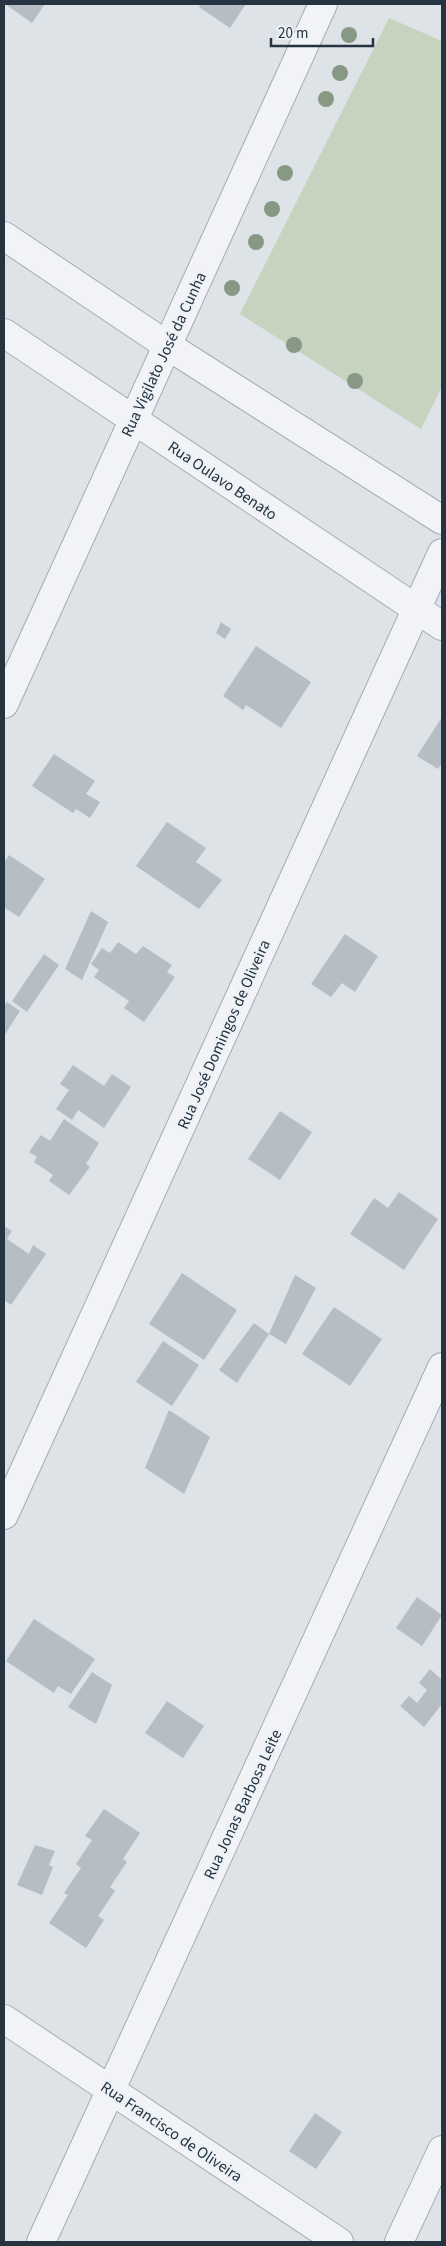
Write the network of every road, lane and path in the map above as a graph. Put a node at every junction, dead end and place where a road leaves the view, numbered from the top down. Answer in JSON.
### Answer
{"nodes":[{"id":1,"x":323,"y":4,"type":"edge"},
{"id":2,"x":4,"y":236,"type":"edge"},
{"id":3,"x":4,"y":333,"type":"edge"},
{"id":4,"x":168,"y":346,"type":"junction"},
{"id":5,"x":132,"y":419,"type":"junction"},
{"id":6,"x":442,"y":520,"type":"edge"},
{"id":7,"x":442,"y":553,"type":"edge"},
{"id":8,"x":416,"y":610,"type":"junction"},
{"id":9,"x":442,"y":626,"type":"edge"},
{"id":10,"x":4,"y":704,"type":"edge"},
{"id":11,"x":442,"y":1367,"type":"edge"},
{"id":12,"x":4,"y":1515,"type":"edge"},
{"id":13,"x":4,"y":2019,"type":"edge"},
{"id":14,"x":111,"y":2090,"type":"junction"},
{"id":15,"x":442,"y":2150,"type":"edge"},
{"id":16,"x":41,"y":2242,"type":"edge"},
{"id":17,"x":339,"y":2242,"type":"edge"},
{"id":18,"x":399,"y":2242,"type":"edge"}],
"edges":[{"from":1,"to":4,"type":"street","name":"Rua Vigilato José da Cunha"},
{"from":2,"to":4,"type":"street"},
{"from":3,"to":5,"type":"street","name":"Rua Oulavo Benato"},
{"from":4,"to":5,"type":"street","name":"Rua Vigilato José da Cunha"},
{"from":4,"to":6,"type":"street"},
{"from":5,"to":8,"type":"street","name":"Rua Oulavo Benato"},
{"from":5,"to":10,"type":"street","name":"Rua Vigilato José da Cunha"},
{"from":7,"to":8,"type":"street","name":"Rua José Domingos de Oliveira"},
{"from":8,"to":9,"type":"street","name":"Rua Oulavo Benato"},
{"from":8,"to":12,"type":"street","name":"Rua José Domingos de Oliveira"},
{"from":11,"to":14,"type":"street","name":"Rua Jonas Barbosa Leite"},
{"from":13,"to":14,"type":"street","name":"Rua Francisco de Oliveira"},
{"from":14,"to":16,"type":"street","name":"Rua Jonas Barbosa Leite"},
{"from":14,"to":17,"type":"street","name":"Rua Francisco de Oliveira"},
{"from":15,"to":18,"type":"street"}]}
